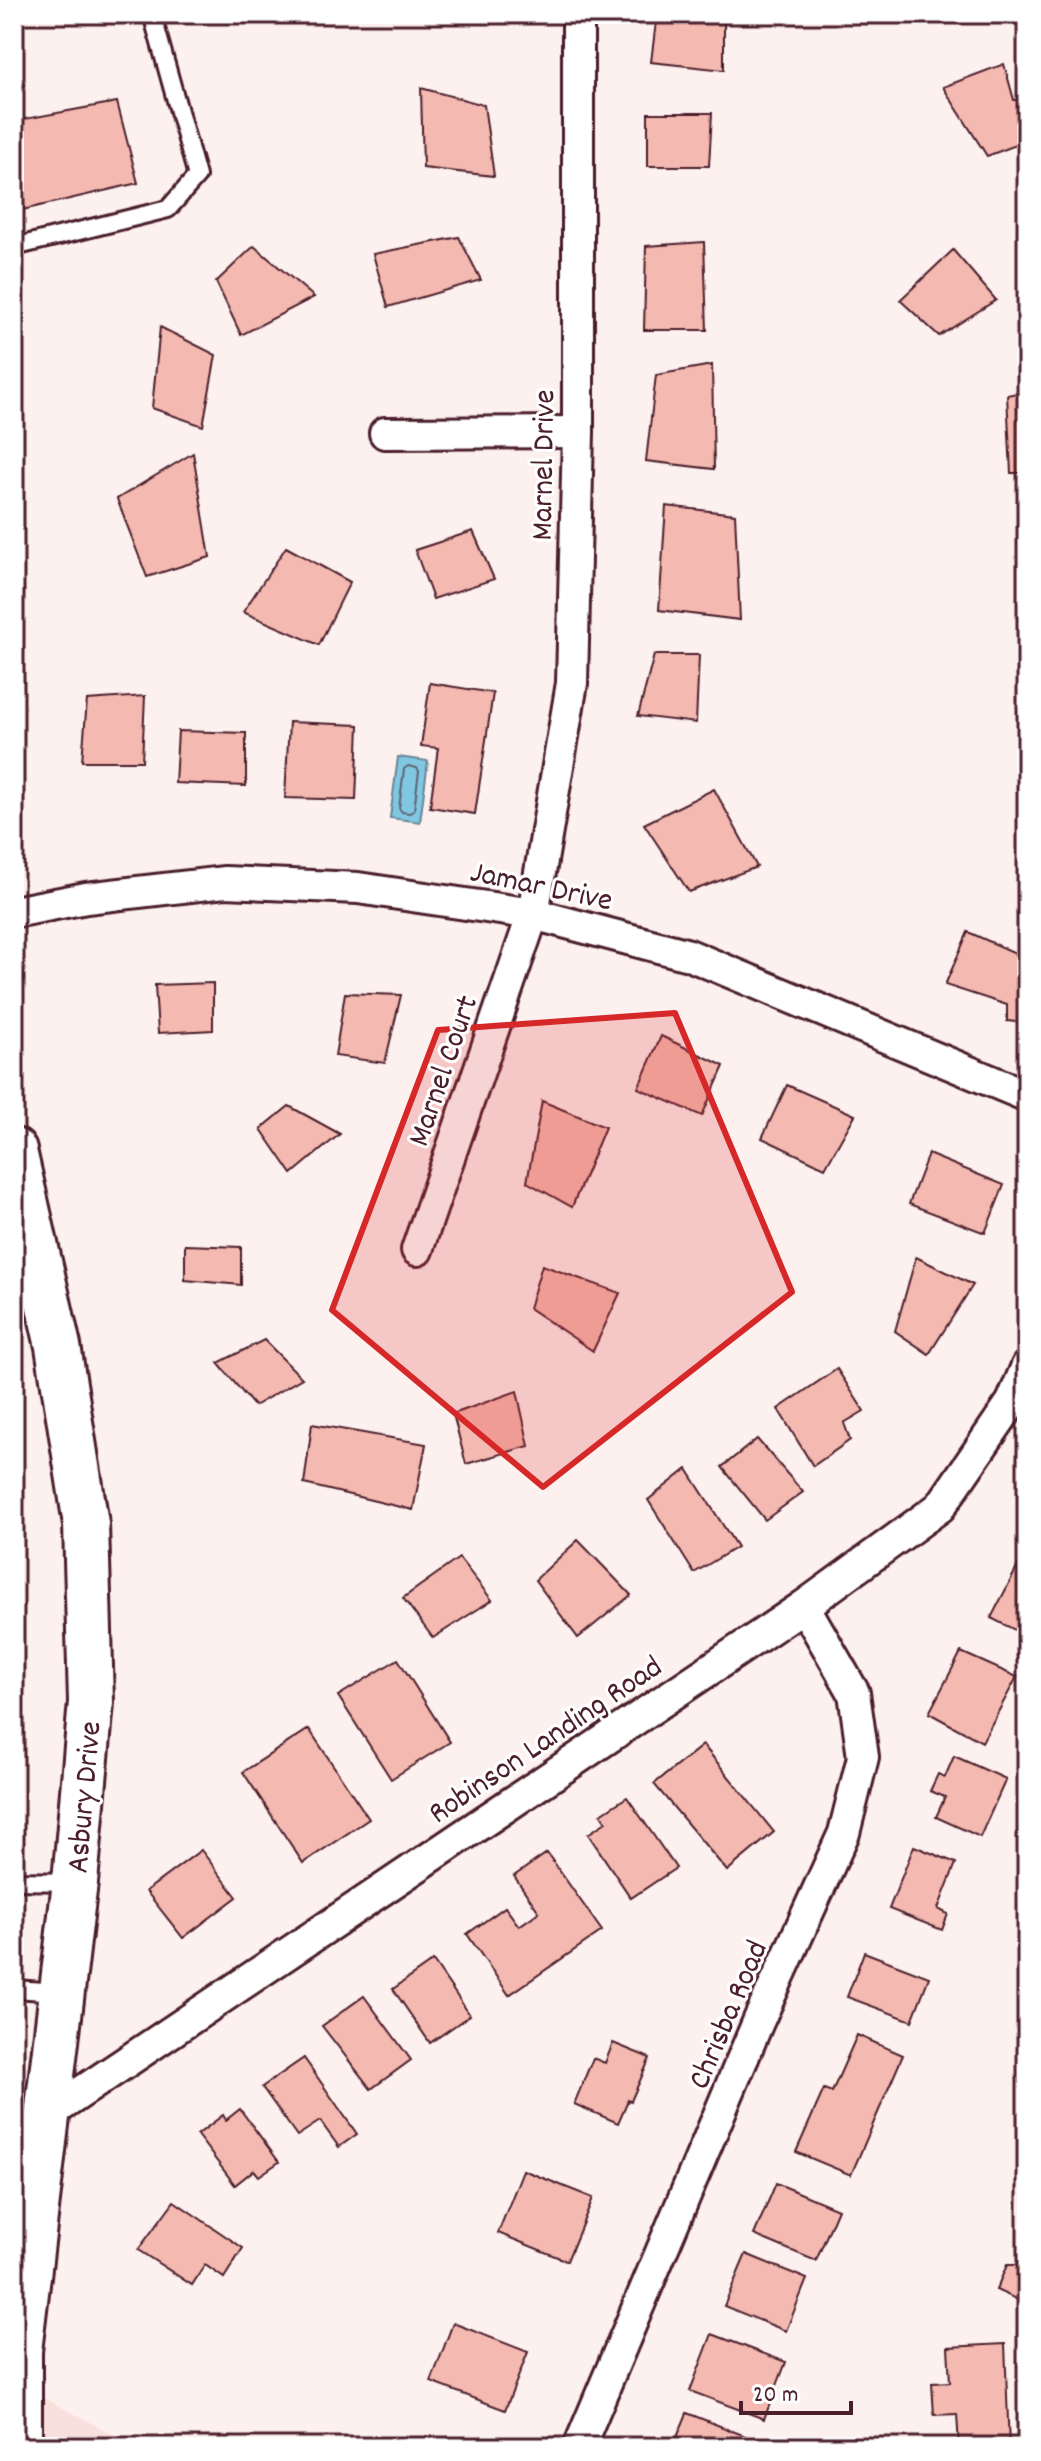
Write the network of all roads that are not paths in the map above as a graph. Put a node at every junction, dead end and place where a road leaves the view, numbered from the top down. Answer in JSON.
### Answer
{"nodes":[{"id":1,"x":152,"y":14,"type":"edge"},
{"id":2,"x":578,"y":14,"type":"edge"},
{"id":3,"x":14,"y":247,"type":"edge"},
{"id":4,"x":578,"y":432,"type":"junction"},
{"id":5,"x":385,"y":433,"type":"dead end"},
{"id":6,"x":14,"y":912,"type":"edge"},
{"id":7,"x":533,"y":914,"type":"junction"},
{"id":8,"x":1027,"y":1096,"type":"edge"},
{"id":9,"x":14,"y":1151,"type":"edge"},
{"id":10,"x":417,"y":1250,"type":"dead end"},
{"id":11,"x":1027,"y":1366,"type":"edge"},
{"id":12,"x":804,"y":1606,"type":"junction"},
{"id":13,"x":14,"y":1881,"type":"edge"},
{"id":14,"x":75,"y":1882,"type":"junction"},
{"id":15,"x":14,"y":1989,"type":"edge"},
{"id":16,"x":60,"y":1992,"type":"junction"},
{"id":17,"x":46,"y":2116,"type":"junction"},
{"id":18,"x":18,"y":2421,"type":"edge"},
{"id":19,"x":579,"y":2447,"type":"edge"}],
"edges":[{"from":1,"to":3,"type":"lane"},
{"from":2,"to":4,"type":"street","name":"Marnel Drive"},
{"from":4,"to":5,"type":"street"},
{"from":4,"to":7,"type":"street","name":"Marnel Drive"},
{"from":6,"to":7,"type":"street","name":"Jamar Drive"},
{"from":7,"to":8,"type":"street","name":"Jamar Drive"},
{"from":7,"to":10,"type":"street","name":"Marnel Court"},
{"from":9,"to":14,"type":"street","name":"Asbury Drive"},
{"from":11,"to":12,"type":"street","name":"Robinson Landing Road"},
{"from":12,"to":17,"type":"street","name":"Robinson Landing Road"},
{"from":12,"to":19,"type":"street","name":"Chrisba Road"},
{"from":13,"to":14,"type":"lane"},
{"from":14,"to":16,"type":"street","name":"Asbury Drive"},
{"from":15,"to":16,"type":"lane"},
{"from":16,"to":17,"type":"street","name":"Asbury Drive"},
{"from":17,"to":18,"type":"street","name":"Asbury Drive"}]}
